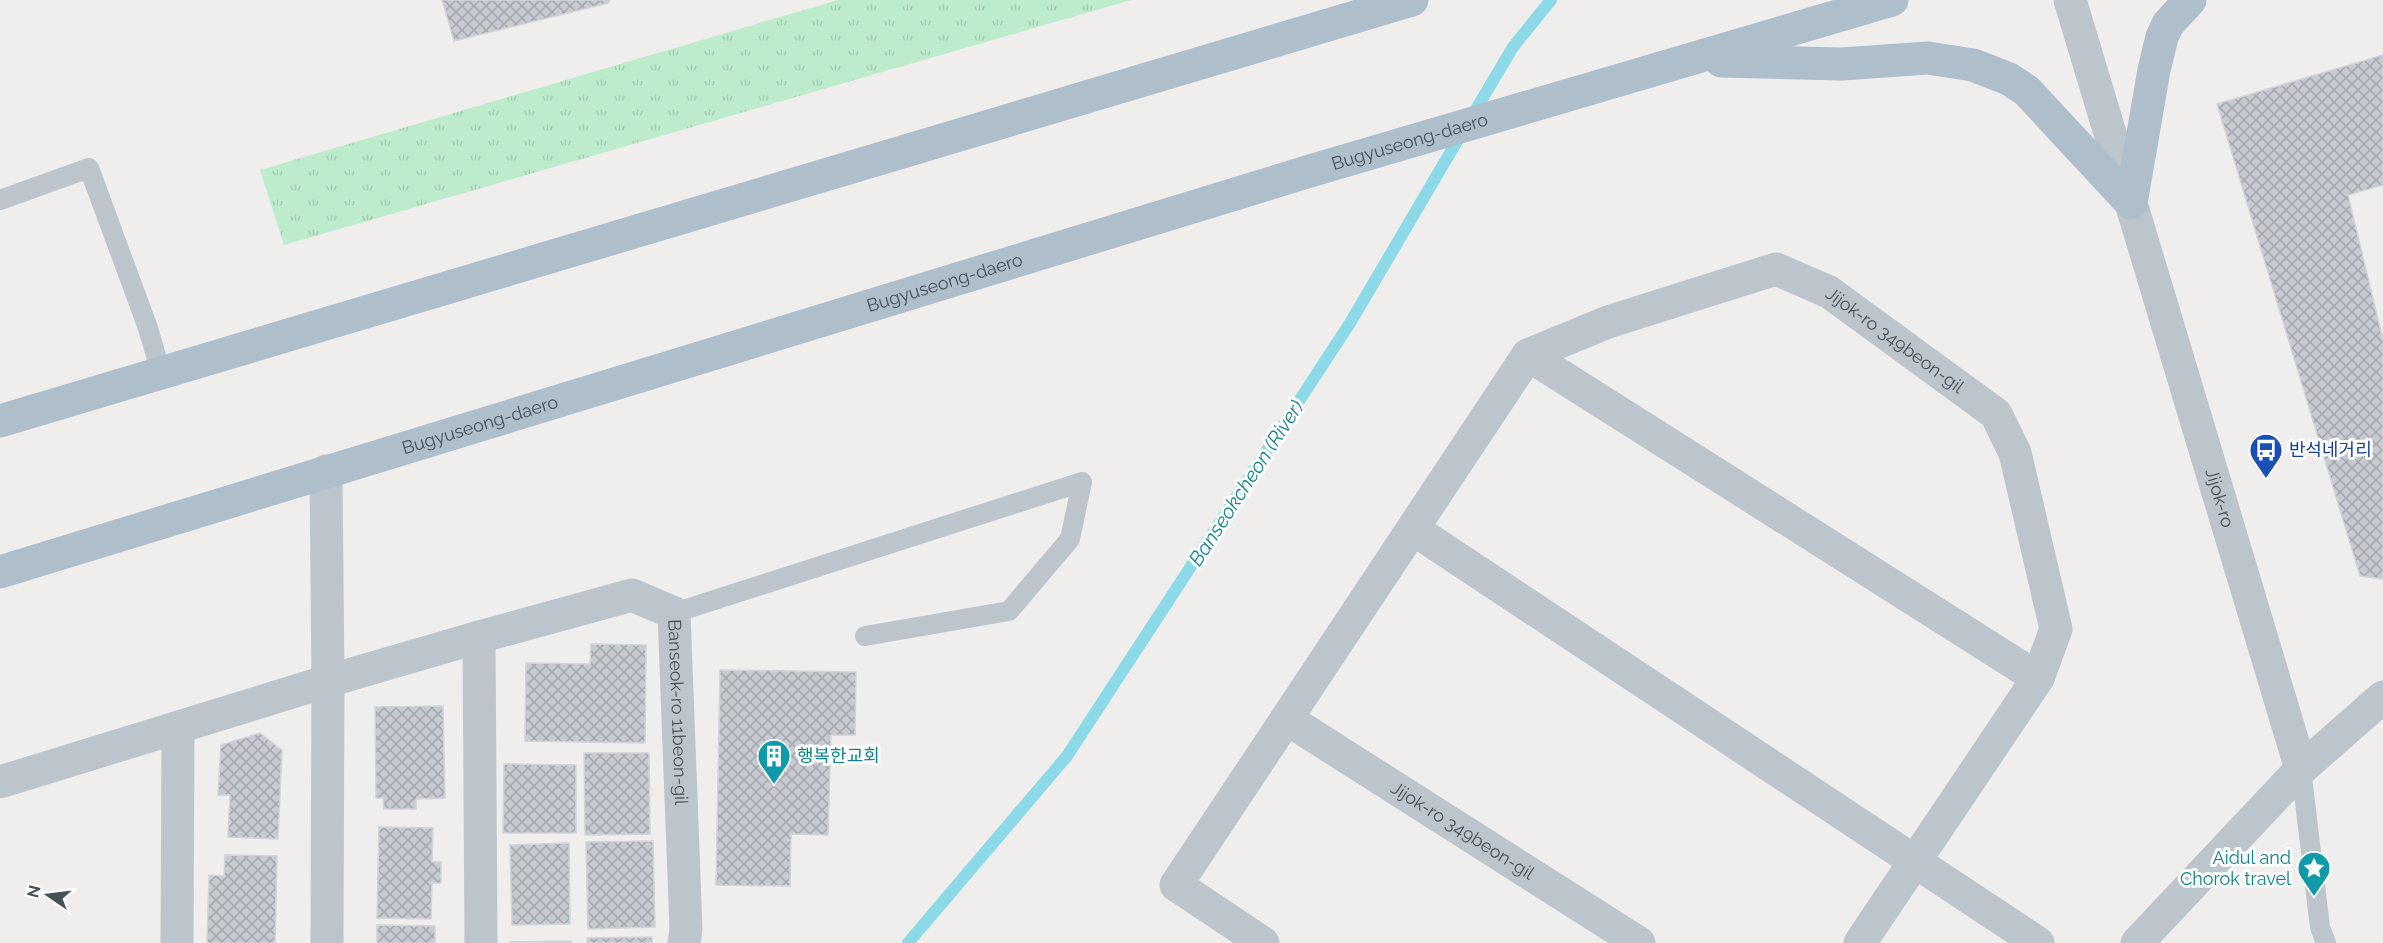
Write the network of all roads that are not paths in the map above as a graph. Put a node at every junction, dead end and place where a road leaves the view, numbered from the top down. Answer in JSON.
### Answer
{"nodes":[{"id":1,"x":1413,"y":0,"type":"edge"},
{"id":2,"x":1892,"y":0,"type":"edge"},
{"id":3,"x":2070,"y":0,"type":"edge"},
{"id":4,"x":2190,"y":0,"type":"edge"},
{"id":5,"x":1663,"y":68,"type":"junction"},
{"id":6,"x":0,"y":200,"type":"edge"},
{"id":7,"x":2131,"y":203,"type":"junction"},
{"id":8,"x":1528,"y":355,"type":"junction"},
{"id":9,"x":161,"y":373,"type":"junction"},
{"id":10,"x":0,"y":421,"type":"edge"},
{"id":11,"x":326,"y":471,"type":"junction"},
{"id":12,"x":1413,"y":529,"type":"junction"},
{"id":13,"x":0,"y":572,"type":"edge"},
{"id":14,"x":674,"y":613,"type":"junction"},
{"id":15,"x":865,"y":636,"type":"dead end"},
{"id":16,"x":479,"y":637,"type":"junction"},
{"id":17,"x":2038,"y":678,"type":"junction"},
{"id":18,"x":328,"y":681,"type":"junction"},
{"id":19,"x":2383,"y":697,"type":"edge"},
{"id":20,"x":1287,"y":719,"type":"junction"},
{"id":21,"x":178,"y":729,"type":"junction"},
{"id":22,"x":2301,"y":770,"type":"junction"},
{"id":23,"x":0,"y":782,"type":"edge"},
{"id":24,"x":1915,"y":861,"type":"junction"},
{"id":25,"x":177,"y":943,"type":"edge"},
{"id":26,"x":327,"y":943,"type":"edge"},
{"id":27,"x":481,"y":943,"type":"edge"},
{"id":28,"x":684,"y":943,"type":"edge"},
{"id":29,"x":1263,"y":943,"type":"edge"},
{"id":30,"x":1640,"y":943,"type":"edge"},
{"id":31,"x":1860,"y":943,"type":"edge"},
{"id":32,"x":2038,"y":943,"type":"edge"},
{"id":33,"x":2137,"y":943,"type":"edge"},
{"id":34,"x":2326,"y":943,"type":"edge"}],
"edges":[{"from":1,"to":9,"type":"main road"},
{"from":2,"to":5,"type":"main road","name":"Bugyuseong-daero"},
{"from":3,"to":7,"type":"street","name":"Jijok-ro"},
{"from":4,"to":7,"type":"main road"},
{"from":5,"to":7,"type":"main road"},
{"from":5,"to":11,"type":"main road","name":"Bugyuseong-daero"},
{"from":6,"to":9,"type":"lane"},
{"from":7,"to":22,"type":"street","name":"Jijok-ro"},
{"from":8,"to":12,"type":"street"},
{"from":8,"to":17,"type":"street"},
{"from":8,"to":17,"type":"street","name":"Jijok-ro 349beon-gil"},
{"from":9,"to":10,"type":"main road"},
{"from":11,"to":13,"type":"main road","name":"Bugyuseong-daero"},
{"from":11,"to":18,"type":"street"},
{"from":12,"to":20,"type":"street"},
{"from":12,"to":24,"type":"street"},
{"from":14,"to":15,"type":"lane"},
{"from":14,"to":16,"type":"street","name":"Banseok-ro 11beon-gil"},
{"from":14,"to":28,"type":"street","name":"Banseok-ro 11beon-gil"},
{"from":16,"to":18,"type":"street","name":"Banseok-ro 11beon-gil"},
{"from":16,"to":27,"type":"street"},
{"from":17,"to":24,"type":"street","name":"Jijok-ro 349beon-gil"},
{"from":18,"to":21,"type":"street","name":"Banseok-ro 11beon-gil"},
{"from":18,"to":26,"type":"street"},
{"from":19,"to":22,"type":"street"},
{"from":20,"to":29,"type":"street"},
{"from":20,"to":30,"type":"street","name":"Jijok-ro 349beon-gil"},
{"from":21,"to":23,"type":"street","name":"Banseok-ro 11beon-gil"},
{"from":21,"to":25,"type":"street"},
{"from":22,"to":33,"type":"street"},
{"from":22,"to":34,"type":"lane"},
{"from":24,"to":31,"type":"street","name":"Jijok-ro 349beon-gil"},
{"from":24,"to":32,"type":"street"}]}
